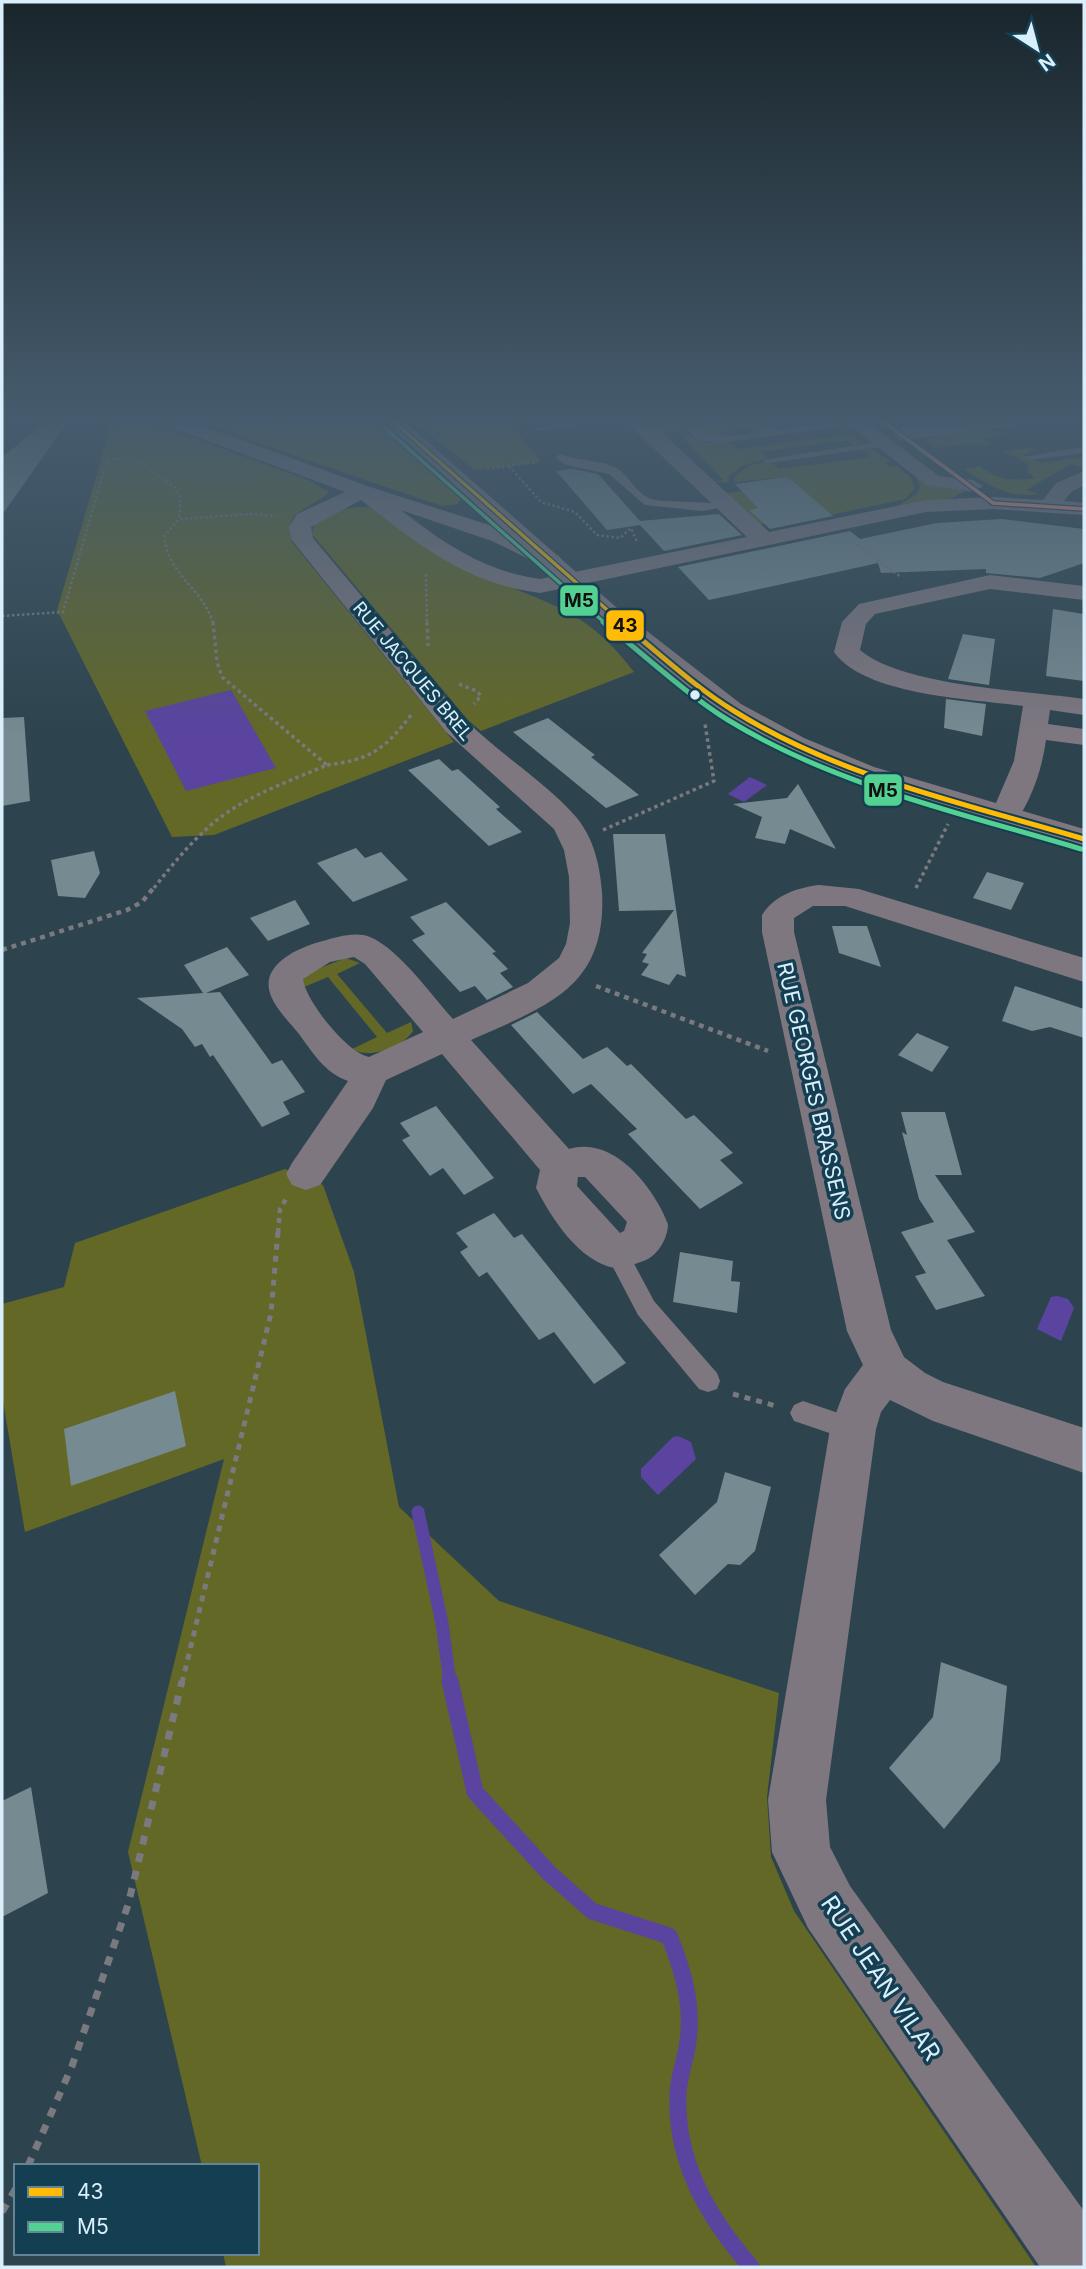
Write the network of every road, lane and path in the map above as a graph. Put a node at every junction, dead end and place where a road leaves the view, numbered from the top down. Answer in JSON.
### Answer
{"nodes":[{"id":1,"x":88,"y":526,"type":"edge"},
{"id":2,"x":173,"y":526,"type":"edge"},
{"id":3,"x":301,"y":526,"type":"edge"},
{"id":4,"x":408,"y":526,"type":"edge"},
{"id":5,"x":470,"y":526,"type":"edge"},
{"id":6,"x":511,"y":526,"type":"edge"},
{"id":7,"x":589,"y":526,"type":"edge"},
{"id":8,"x":749,"y":526,"type":"edge"},
{"id":9,"x":828,"y":526,"type":"edge"},
{"id":10,"x":764,"y":539,"type":"junction"},
{"id":11,"x":849,"y":540,"type":"dead end"},
{"id":12,"x":637,"y":550,"type":"dead end"},
{"id":13,"x":551,"y":561,"type":"junction"},
{"id":14,"x":426,"y":574,"type":"dead end"},
{"id":15,"x":571,"y":579,"type":"junction"},
{"id":16,"x":530,"y":585,"type":"junction"},
{"id":17,"x":1084,"y":593,"type":"edge"},
{"id":18,"x":928,"y":596,"type":"junction"},
{"id":19,"x":608,"y":612,"type":"junction"},
{"id":20,"x":2,"y":616,"type":"edge"},
{"id":21,"x":401,"y":659,"type":"junction"},
{"id":22,"x":428,"y":691,"type":"junction"},
{"id":23,"x":1037,"y":700,"type":"junction"},
{"id":24,"x":1084,"y":707,"type":"edge"},
{"id":25,"x":706,"y":722,"type":"dead end"},
{"id":26,"x":1035,"y":730,"type":"junction"},
{"id":27,"x":1084,"y":737,"type":"edge"},
{"id":28,"x":327,"y":765,"type":"junction"},
{"id":29,"x":1005,"y":817,"type":"junction"},
{"id":30,"x":950,"y":820,"type":"dead end"},
{"id":31,"x":575,"y":838,"type":"junction"},
{"id":32,"x":1084,"y":839,"type":"edge"},
{"id":33,"x":903,"y":913,"type":"junction"},
{"id":34,"x":2,"y":950,"type":"edge"},
{"id":35,"x":1084,"y":970,"type":"edge"},
{"id":36,"x":568,"y":971,"type":"junction"},
{"id":37,"x":447,"y":1037,"type":"junction"},
{"id":38,"x":806,"y":1054,"type":"junction"},
{"id":39,"x":371,"y":1071,"type":"junction"},
{"id":40,"x":561,"y":1167,"type":"junction"},
{"id":41,"x":306,"y":1174,"type":"joint"},
{"id":42,"x":615,"y":1250,"type":"junction"},
{"id":43,"x":888,"y":1371,"type":"junction"},
{"id":44,"x":708,"y":1381,"type":"joint"},
{"id":45,"x":828,"y":1421,"type":"junction"},
{"id":46,"x":1084,"y":1450,"type":"edge"},
{"id":47,"x":29,"y":2164,"type":"edge"},
{"id":48,"x":14,"y":2191,"type":"edge"},
{"id":49,"x":2,"y":2212,"type":"edge"},
{"id":50,"x":1082,"y":2267,"type":"edge"}],
"edges":[{"from":1,"to":20,"type":"path"},
{"from":2,"to":28,"type":"path"},
{"from":3,"to":21,"type":"street","name":"RUE JACQUES BREL"},
{"from":4,"to":16,"type":"street"},
{"from":5,"to":13,"type":"street"},
{"from":6,"to":13,"type":"street"},
{"from":7,"to":12,"type":"path"},
{"from":8,"to":10,"type":"street"},
{"from":9,"to":10,"type":"street"},
{"from":10,"to":15,"type":"street"},
{"from":11,"to":18,"type":"path"},
{"from":13,"to":15,"type":"street"},
{"from":14,"to":21,"type":"path"},
{"from":15,"to":16,"type":"street"},
{"from":15,"to":19,"type":"street"},
{"from":16,"to":19,"type":"street"},
{"from":17,"to":18,"type":"street"},
{"from":18,"to":23,"type":"street"},
{"from":19,"to":29,"type":"street"},
{"from":21,"to":22,"type":"street","name":"RUE JACQUES BREL"},
{"from":22,"to":28,"type":"path"},
{"from":22,"to":31,"type":"street","name":"RUE JACQUES BREL"},
{"from":23,"to":24,"type":"street"},
{"from":23,"to":26,"type":"street"},
{"from":25,"to":31,"type":"path"},
{"from":26,"to":27,"type":"street"},
{"from":26,"to":29,"type":"street"},
{"from":28,"to":34,"type":"path"},
{"from":29,"to":32,"type":"street"},
{"from":30,"to":33,"type":"path"},
{"from":31,"to":36,"type":"street","name":"RUE JACQUES BREL"},
{"from":33,"to":35,"type":"street","name":"RUE GEORGES BRASSENS"},
{"from":33,"to":38,"type":"street","name":"RUE GEORGES BRASSENS"},
{"from":36,"to":37,"type":"street","name":"RUE JACQUES BREL"},
{"from":36,"to":38,"type":"path"},
{"from":37,"to":39,"type":"street","name":"RUE JACQUES BREL"},
{"from":37,"to":39,"type":"street"},
{"from":37,"to":40,"type":"street"},
{"from":38,"to":43,"type":"street","name":"RUE GEORGES BRASSENS"},
{"from":39,"to":41,"type":"street"},
{"from":40,"to":42,"type":"street"},
{"from":40,"to":42,"type":"street"},
{"from":41,"to":47,"type":"path"},
{"from":42,"to":44,"type":"lane"},
{"from":43,"to":45,"type":"street","name":"RUE JEAN VILAR"},
{"from":43,"to":46,"type":"street"},
{"from":44,"to":45,"type":"path"},
{"from":45,"to":50,"type":"street","name":"RUE JEAN VILAR"},
{"from":48,"to":49,"type":"path"}]}
